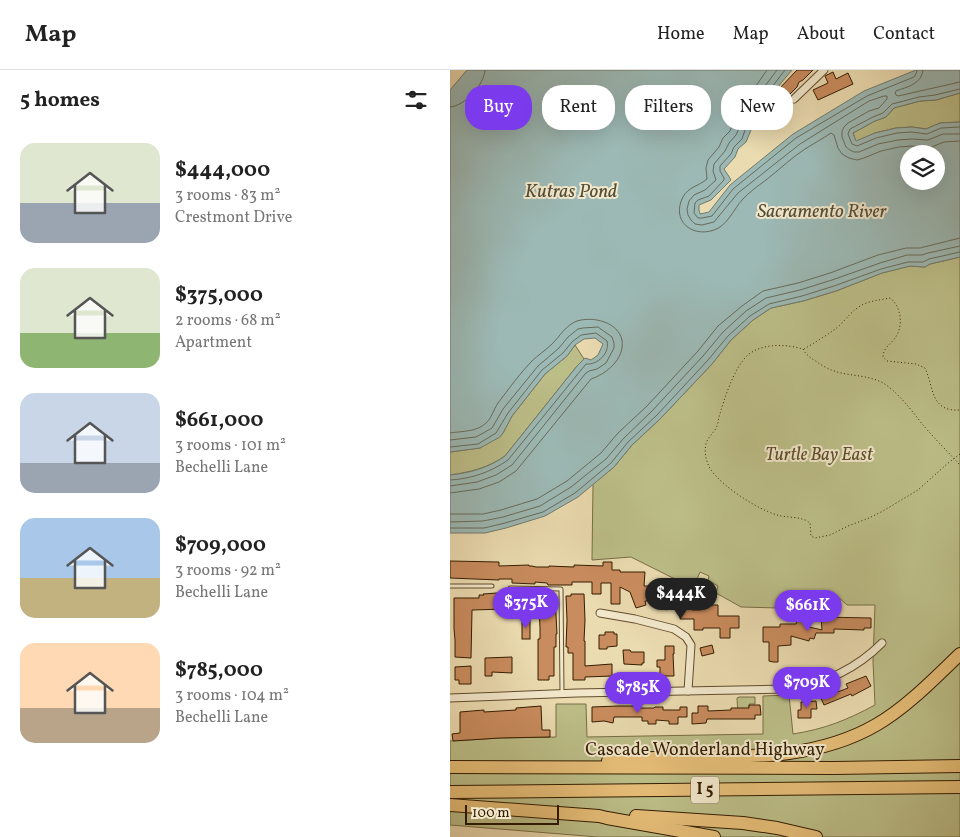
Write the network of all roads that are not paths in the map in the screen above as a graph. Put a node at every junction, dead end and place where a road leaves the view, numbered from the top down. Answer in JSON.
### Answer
{"nodes":[{"id":1,"x":824,"y":70,"type":"edge"},
{"id":2,"x":794,"y":99,"type":"dead end"},
{"id":3,"x":450,"y":586,"type":"edge"},
{"id":4,"x":492,"y":586,"type":"dead end"},
{"id":5,"x":510,"y":588,"type":"dead end"},
{"id":6,"x":600,"y":613,"type":"dead end"},
{"id":7,"x":882,"y":643,"type":"dead end"},
{"id":8,"x":960,"y":654,"type":"edge"},
{"id":9,"x":688,"y":691,"type":"junction"},
{"id":10,"x":562,"y":694,"type":"junction"},
{"id":11,"x":450,"y":698,"type":"edge"},
{"id":12,"x":960,"y":766,"type":"edge"},
{"id":13,"x":450,"y":767,"type":"edge"},
{"id":14,"x":556,"y":767,"type":"junction"},
{"id":15,"x":960,"y":787,"type":"edge"},
{"id":16,"x":450,"y":792,"type":"edge"},
{"id":17,"x":450,"y":805,"type":"edge"},
{"id":18,"x":598,"y":816,"type":"junction"},
{"id":19,"x":714,"y":837,"type":"edge"},
{"id":20,"x":816,"y":837,"type":"edge"}],
"edges":[{"from":1,"to":2,"type":"street"},
{"from":3,"to":4,"type":"lane"},
{"from":5,"to":10,"type":"lane"},
{"from":6,"to":9,"type":"street"},
{"from":7,"to":9,"type":"street"},
{"from":8,"to":14,"type":"highway"},
{"from":9,"to":10,"type":"street"},
{"from":10,"to":11,"type":"street"},
{"from":12,"to":14,"type":"highway","name":"Cascade Wonderland Highway","number":"I 5"},
{"from":13,"to":14,"type":"highway","name":"Cascade Wonderland Highway","number":"I 5"},
{"from":15,"to":16,"type":"highway","number":"I 5"},
{"from":17,"to":18,"type":"highway"},
{"from":18,"to":19,"type":"highway"},
{"from":18,"to":20,"type":"highway"}]}
